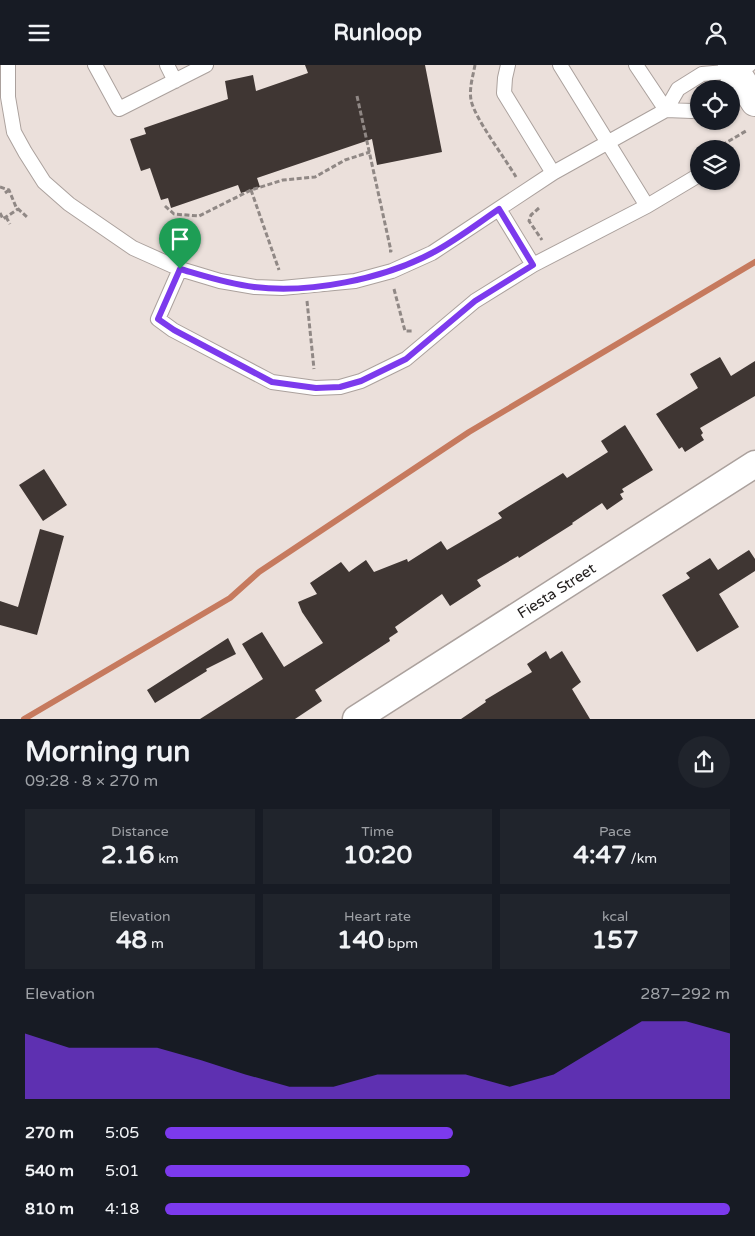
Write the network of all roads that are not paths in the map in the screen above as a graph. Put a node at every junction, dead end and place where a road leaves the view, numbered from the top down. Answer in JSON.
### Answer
{"nodes":[{"id":1,"x":8,"y":65,"type":"edge"},
{"id":2,"x":96,"y":65,"type":"edge"},
{"id":3,"x":167,"y":65,"type":"edge"},
{"id":4,"x":206,"y":65,"type":"edge"},
{"id":5,"x":508,"y":65,"type":"edge"},
{"id":6,"x":560,"y":65,"type":"edge"},
{"id":7,"x":636,"y":65,"type":"edge"},
{"id":8,"x":735,"y":73,"type":"edge"},
{"id":9,"x":175,"y":81,"type":"junction"},
{"id":10,"x":755,"y":102,"type":"edge"},
{"id":11,"x":666,"y":110,"type":"junction"},
{"id":12,"x":690,"y":111,"type":"edge"},
{"id":13,"x":608,"y":143,"type":"junction"},
{"id":14,"x":554,"y":173,"type":"junction"},
{"id":15,"x":690,"y":180,"type":"edge"},
{"id":16,"x":647,"y":206,"type":"junction"},
{"id":17,"x":499,"y":209,"type":"junction"},
{"id":18,"x":533,"y":265,"type":"junction"},
{"id":19,"x":180,"y":269,"type":"junction"},
{"id":20,"x":755,"y":464,"type":"edge"},
{"id":21,"x":356,"y":719,"type":"edge"}],
"edges":[{"from":1,"to":19,"type":"lane"},
{"from":2,"to":9,"type":"lane"},
{"from":3,"to":9,"type":"lane"},
{"from":4,"to":9,"type":"lane"},
{"from":5,"to":14,"type":"lane"},
{"from":6,"to":13,"type":"lane"},
{"from":7,"to":11,"type":"lane"},
{"from":8,"to":10,"type":"street"},
{"from":8,"to":11,"type":"lane"},
{"from":11,"to":12,"type":"lane"},
{"from":11,"to":13,"type":"lane"},
{"from":13,"to":14,"type":"lane"},
{"from":13,"to":16,"type":"lane"},
{"from":14,"to":17,"type":"lane"},
{"from":15,"to":16,"type":"lane"},
{"from":16,"to":18,"type":"lane"},
{"from":17,"to":18,"type":"lane"},
{"from":17,"to":19,"type":"lane"},
{"from":18,"to":19,"type":"lane"},
{"from":20,"to":21,"type":"street","name":"Fiesta Street"}]}
